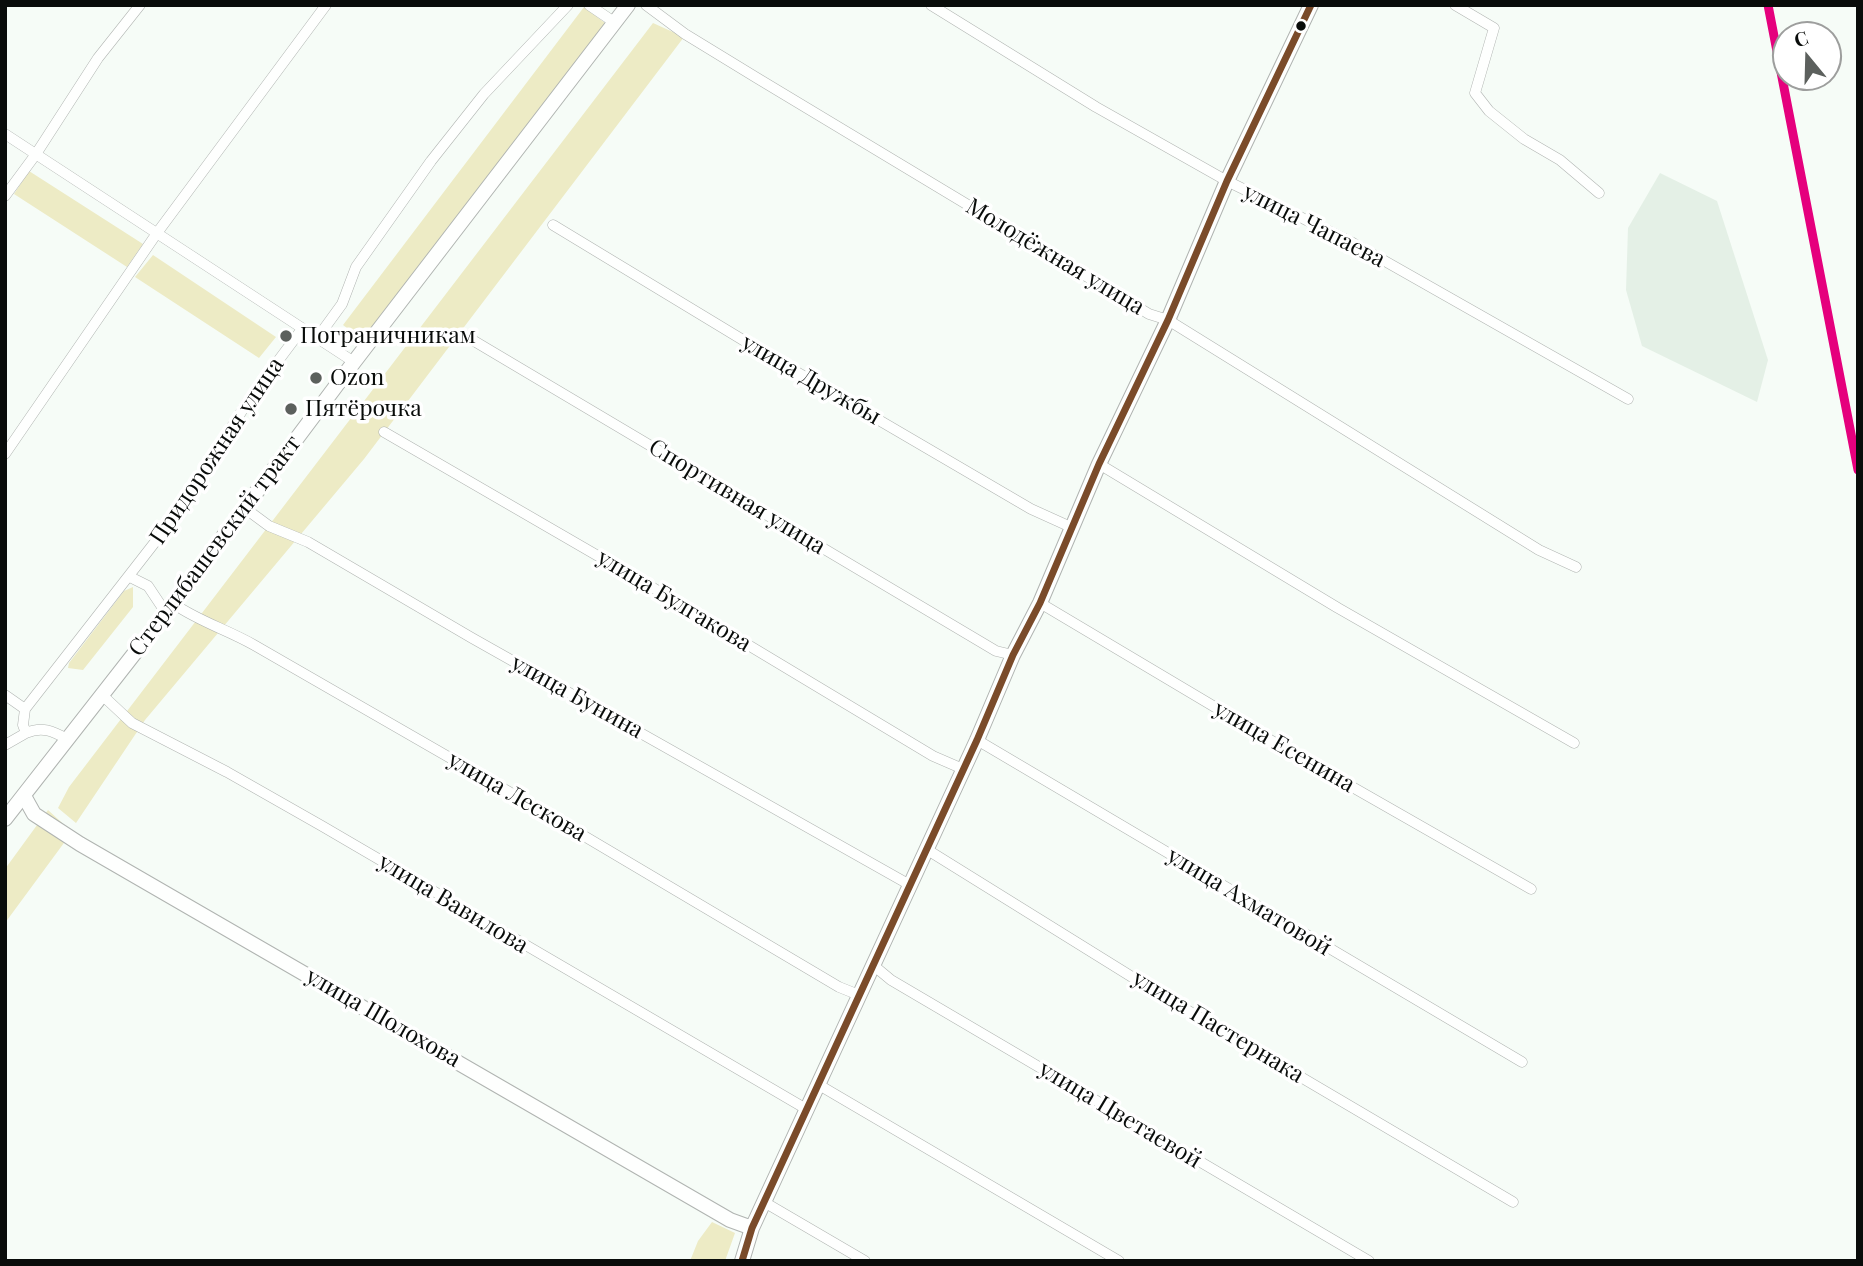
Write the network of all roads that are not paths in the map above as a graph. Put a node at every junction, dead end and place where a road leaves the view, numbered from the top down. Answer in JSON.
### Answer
{"nodes":[{"id":1,"x":140,"y":5,"type":"edge"},
{"id":2,"x":326,"y":5,"type":"edge"},
{"id":3,"x":568,"y":5,"type":"edge"},
{"id":4,"x":589,"y":5,"type":"edge"},
{"id":5,"x":628,"y":5,"type":"edge"},
{"id":6,"x":646,"y":5,"type":"edge"},
{"id":7,"x":930,"y":5,"type":"edge"},
{"id":8,"x":1311,"y":5,"type":"edge"},
{"id":9,"x":1455,"y":5,"type":"edge"},
{"id":10,"x":614,"y":22,"type":"junction"},
{"id":11,"x":5,"y":134,"type":"edge"},
{"id":12,"x":36,"y":154,"type":"junction"},
{"id":13,"x":1227,"y":181,"type":"junction"},
{"id":14,"x":1599,"y":193,"type":"dead end"},
{"id":15,"x":5,"y":196,"type":"edge"},
{"id":16,"x":553,"y":225,"type":"dead end"},
{"id":17,"x":157,"y":233,"type":"junction"},
{"id":18,"x":1168,"y":320,"type":"junction"},
{"id":19,"x":464,"y":335,"type":"dead end"},
{"id":20,"x":318,"y":337,"type":"junction"},
{"id":21,"x":354,"y":362,"type":"junction"},
{"id":22,"x":1628,"y":398,"type":"dead end"},
{"id":23,"x":384,"y":432,"type":"dead end"},
{"id":24,"x":5,"y":454,"type":"edge"},
{"id":25,"x":1099,"y":464,"type":"junction"},
{"id":26,"x":246,"y":509,"type":"junction"},
{"id":27,"x":1073,"y":528,"type":"junction"},
{"id":28,"x":1576,"y":567,"type":"dead end"},
{"id":29,"x":130,"y":577,"type":"junction"},
{"id":30,"x":1040,"y":603,"type":"junction"},
{"id":31,"x":170,"y":608,"type":"junction"},
{"id":32,"x":1013,"y":655,"type":"junction"},
{"id":33,"x":101,"y":694,"type":"junction"},
{"id":34,"x":5,"y":695,"type":"edge"},
{"id":35,"x":25,"y":709,"type":"junction"},
{"id":36,"x":26,"y":733,"type":"junction"},
{"id":37,"x":67,"y":739,"type":"junction"},
{"id":38,"x":977,"y":740,"type":"junction"},
{"id":39,"x":1574,"y":743,"type":"dead end"},
{"id":40,"x":5,"y":745,"type":"edge"},
{"id":41,"x":963,"y":769,"type":"junction"},
{"id":42,"x":23,"y":796,"type":"junction"},
{"id":43,"x":5,"y":819,"type":"edge"},
{"id":44,"x":926,"y":849,"type":"junction"},
{"id":45,"x":910,"y":885,"type":"junction"},
{"id":46,"x":1531,"y":889,"type":"dead end"},
{"id":47,"x":873,"y":965,"type":"junction"},
{"id":48,"x":859,"y":995,"type":"junction"},
{"id":49,"x":1522,"y":1062,"type":"dead end"},
{"id":50,"x":819,"y":1085,"type":"junction"},
{"id":51,"x":808,"y":1110,"type":"junction"},
{"id":52,"x":764,"y":1202,"type":"junction"},
{"id":53,"x":1513,"y":1202,"type":"dead end"},
{"id":54,"x":752,"y":1228,"type":"junction"},
{"id":55,"x":743,"y":1261,"type":"edge"},
{"id":56,"x":866,"y":1261,"type":"edge"},
{"id":57,"x":1119,"y":1261,"type":"edge"},
{"id":58,"x":1369,"y":1261,"type":"edge"}],
"edges":[{"from":1,"to":12,"type":"street"},
{"from":2,"to":17,"type":"street"},
{"from":3,"to":20,"type":"street"},
{"from":4,"to":10,"type":"street"},
{"from":5,"to":10,"type":"street","name":"Стерлибашевский тракт"},
{"from":6,"to":18,"type":"street","name":"Молодёжная улица"},
{"from":7,"to":13,"type":"street","name":"улица Чапаева"},
{"from":8,"to":13,"type":"street"},
{"from":9,"to":14,"type":"street"},
{"from":10,"to":21,"type":"street","name":"Стерлибашевский тракт"},
{"from":11,"to":12,"type":"street"},
{"from":12,"to":15,"type":"street"},
{"from":12,"to":17,"type":"street"},
{"from":13,"to":18,"type":"street"},
{"from":13,"to":22,"type":"street","name":"улица Чапаева"},
{"from":16,"to":27,"type":"street","name":"улица Дружбы"},
{"from":17,"to":20,"type":"street"},
{"from":17,"to":24,"type":"street"},
{"from":18,"to":25,"type":"street"},
{"from":18,"to":28,"type":"street","name":"Молодёжная улица"},
{"from":19,"to":32,"type":"street","name":"Спортивная улица"},
{"from":20,"to":21,"type":"street"},
{"from":20,"to":29,"type":"street","name":"Придорожная улица"},
{"from":21,"to":26,"type":"street","name":"Стерлибашевский тракт"},
{"from":23,"to":41,"type":"street","name":"улица Булгакова"},
{"from":25,"to":27,"type":"street"},
{"from":25,"to":39,"type":"street"},
{"from":26,"to":31,"type":"street","name":"Стерлибашевский тракт"},
{"from":26,"to":45,"type":"street","name":"улица Бунина"},
{"from":27,"to":30,"type":"street"},
{"from":29,"to":31,"type":"street"},
{"from":29,"to":35,"type":"street","name":"Придорожная улица"},
{"from":30,"to":32,"type":"street"},
{"from":30,"to":46,"type":"street","name":"улица Есенина"},
{"from":31,"to":33,"type":"street","name":"Стерлибашевский тракт"},
{"from":31,"to":48,"type":"street","name":"улица Лескова"},
{"from":32,"to":38,"type":"street"},
{"from":33,"to":37,"type":"street","name":"Стерлибашевский тракт"},
{"from":33,"to":51,"type":"street","name":"улица Вавилова"},
{"from":34,"to":35,"type":"street"},
{"from":35,"to":36,"type":"street"},
{"from":36,"to":37,"type":"street"},
{"from":36,"to":40,"type":"street"},
{"from":37,"to":42,"type":"street","name":"Стерлибашевский тракт"},
{"from":38,"to":41,"type":"street"},
{"from":38,"to":49,"type":"street","name":"улица Ахматовой"},
{"from":41,"to":44,"type":"street"},
{"from":42,"to":43,"type":"street","name":"Стерлибашевский тракт"},
{"from":42,"to":54,"type":"street","name":"улица Шолохова"},
{"from":44,"to":45,"type":"street"},
{"from":44,"to":53,"type":"street","name":"улица Пастернака"},
{"from":45,"to":47,"type":"street"},
{"from":47,"to":48,"type":"street"},
{"from":47,"to":58,"type":"street","name":"улица Цветаевой"},
{"from":48,"to":50,"type":"street"},
{"from":50,"to":51,"type":"street"},
{"from":50,"to":57,"type":"street"},
{"from":51,"to":52,"type":"street"},
{"from":52,"to":54,"type":"street"},
{"from":52,"to":56,"type":"street"},
{"from":54,"to":55,"type":"street"}]}
